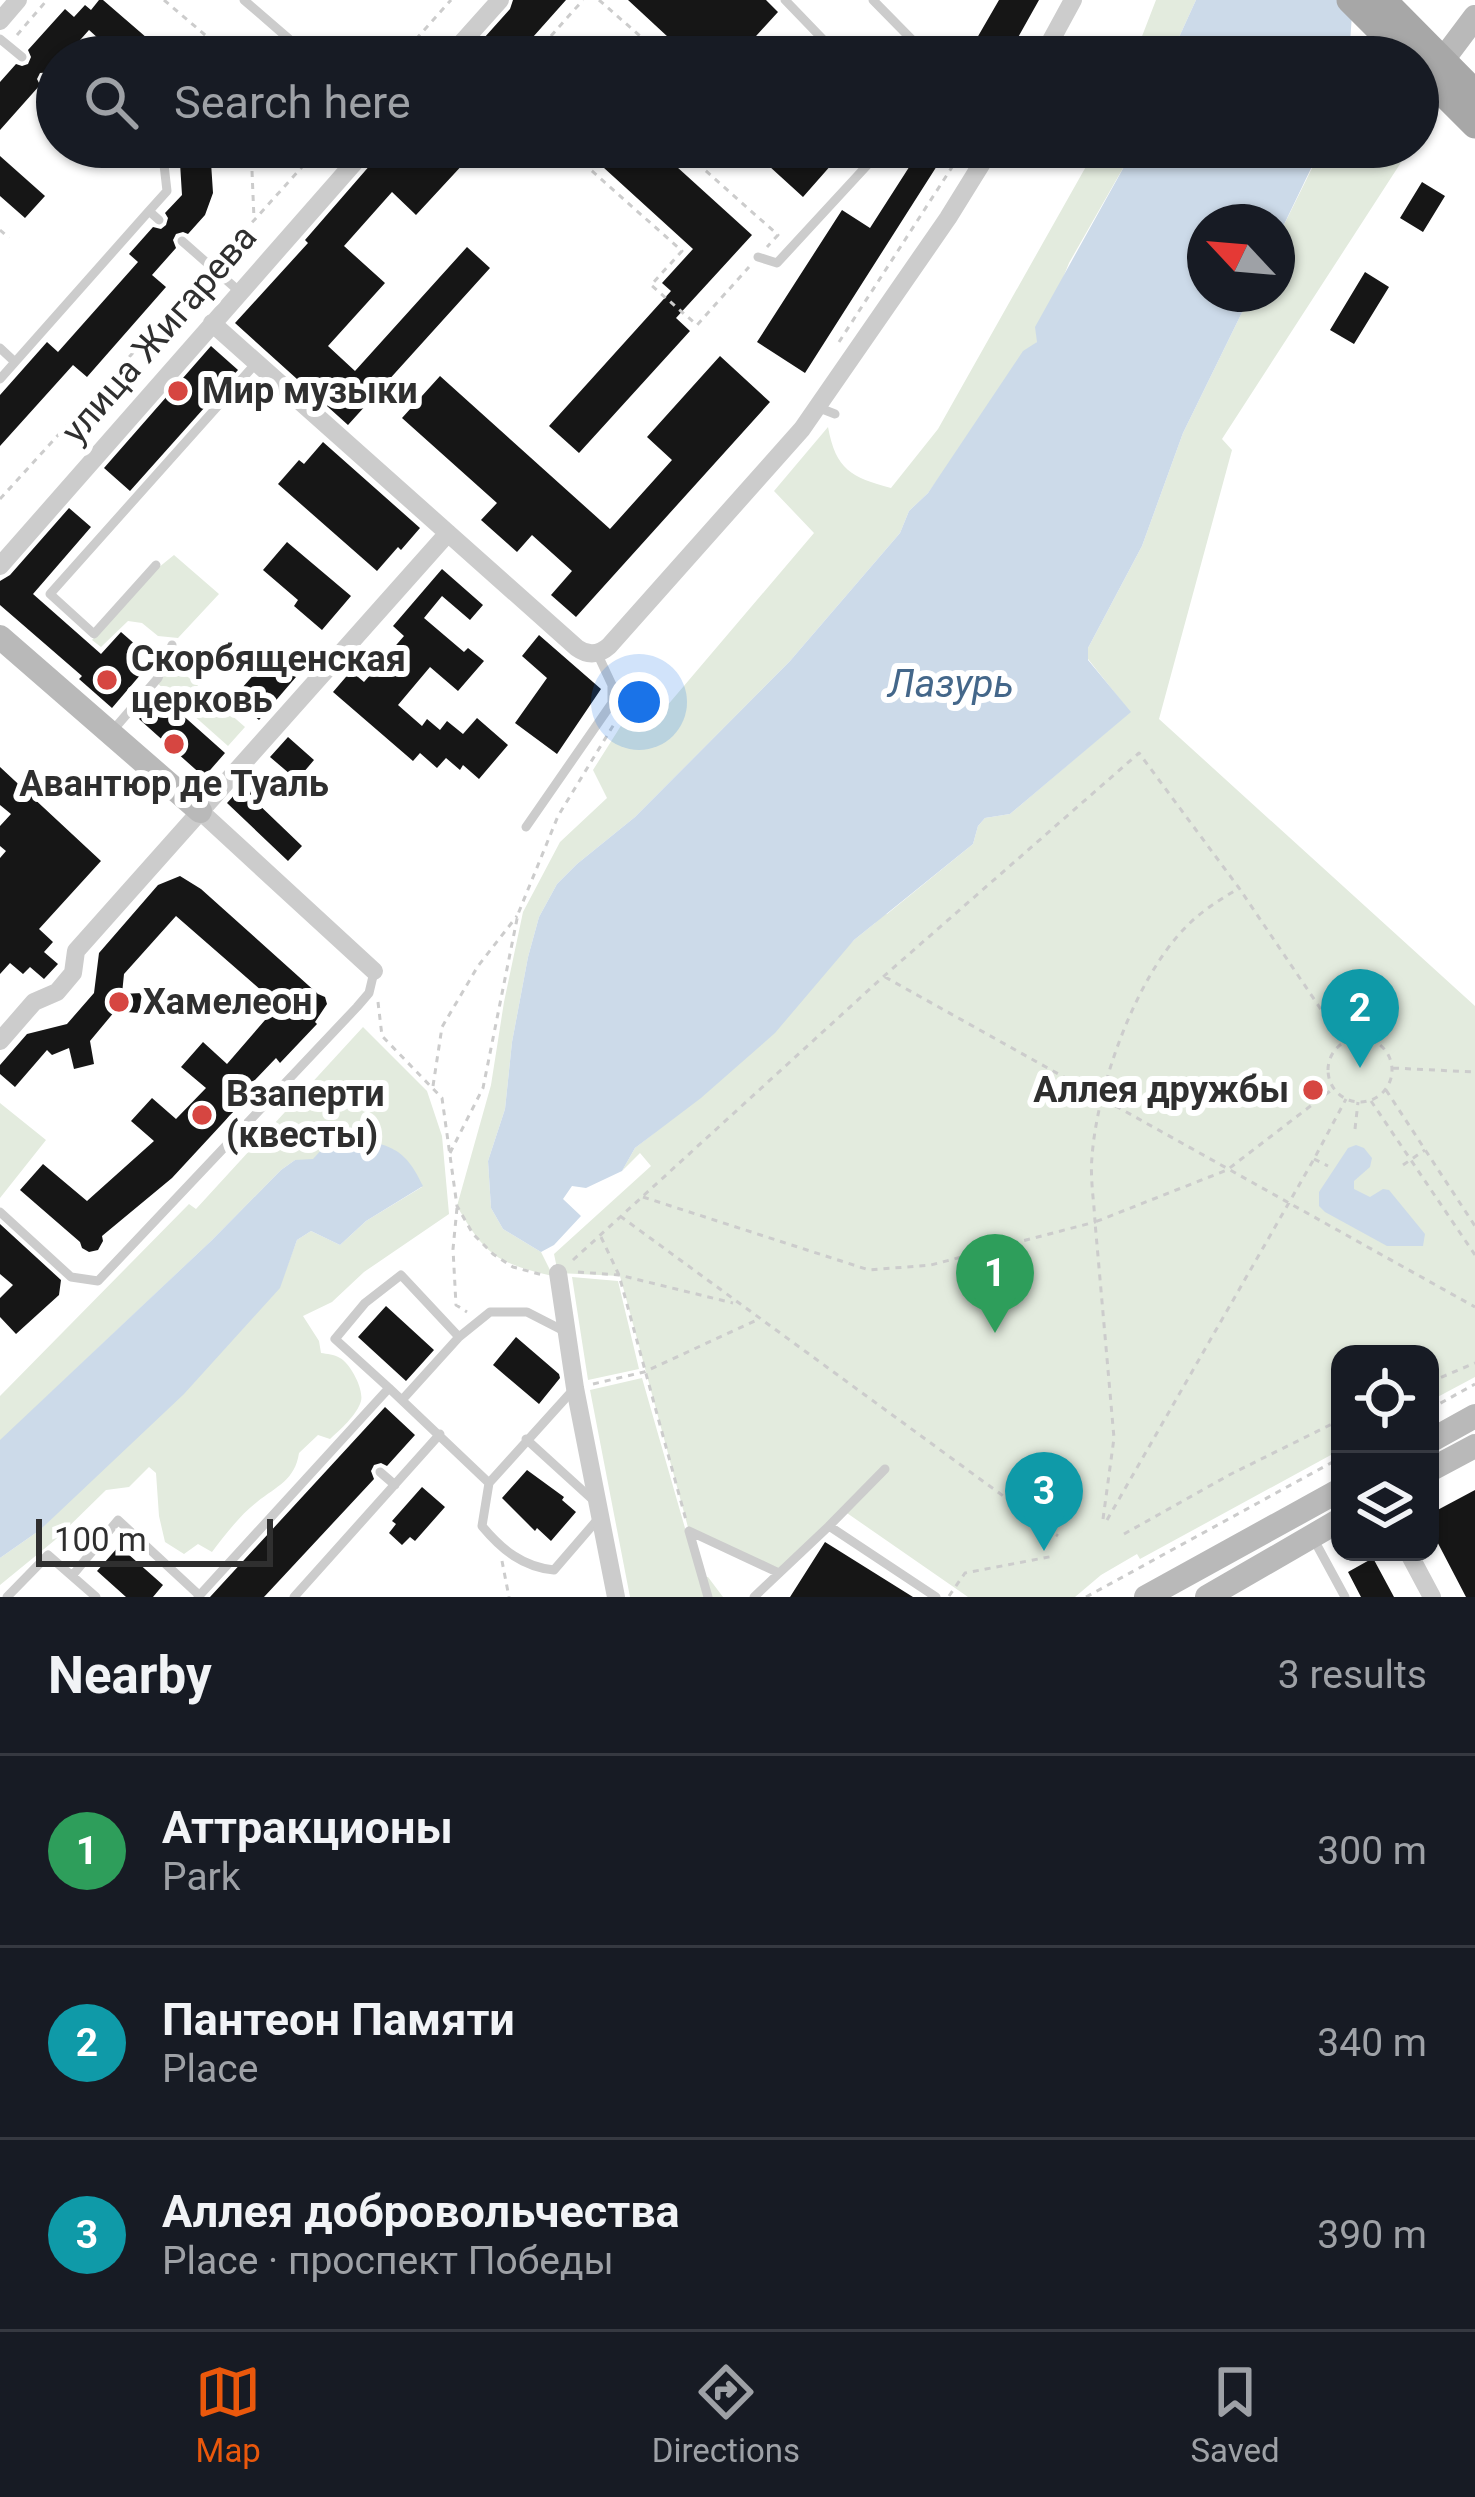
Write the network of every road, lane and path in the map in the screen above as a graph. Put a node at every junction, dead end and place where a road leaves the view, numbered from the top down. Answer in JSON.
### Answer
{"nodes":[{"id":1,"x":18,"y":0,"type":"edge"},
{"id":2,"x":47,"y":0,"type":"edge"},
{"id":3,"x":164,"y":0,"type":"edge"},
{"id":4,"x":244,"y":0,"type":"edge"},
{"id":5,"x":451,"y":0,"type":"edge"},
{"id":6,"x":500,"y":0,"type":"edge"},
{"id":7,"x":583,"y":0,"type":"edge"},
{"id":8,"x":599,"y":0,"type":"edge"},
{"id":9,"x":785,"y":0,"type":"edge"},
{"id":10,"x":873,"y":0,"type":"edge"},
{"id":11,"x":1072,"y":0,"type":"edge"},
{"id":12,"x":1349,"y":0,"type":"edge"},
{"id":13,"x":1383,"y":0,"type":"edge"},
{"id":14,"x":1475,"y":17,"type":"edge"},
{"id":15,"x":0,"y":21,"type":"edge"},
{"id":16,"x":206,"y":36,"type":"edge"},
{"id":17,"x":286,"y":36,"type":"edge"},
{"id":18,"x":419,"y":36,"type":"edge"},
{"id":19,"x":468,"y":36,"type":"edge"},
{"id":20,"x":551,"y":36,"type":"edge"},
{"id":21,"x":640,"y":36,"type":"edge"},
{"id":22,"x":820,"y":36,"type":"edge"},
{"id":23,"x":908,"y":36,"type":"edge"},
{"id":24,"x":1053,"y":36,"type":"edge"},
{"id":25,"x":1392,"y":36,"type":"edge"},
{"id":26,"x":1405,"y":36,"type":"edge"},
{"id":27,"x":4,"y":42,"type":"edge"},
{"id":28,"x":1439,"y":43,"type":"edge"},
{"id":29,"x":22,"y":58,"type":"dead end"},
{"id":30,"x":1439,"y":70,"type":"edge"},
{"id":31,"x":1439,"y":82,"type":"edge"},
{"id":32,"x":1475,"y":93,"type":"edge"},
{"id":33,"x":1475,"y":125,"type":"edge"},
{"id":34,"x":164,"y":168,"type":"edge"},
{"id":35,"x":252,"y":168,"type":"edge"},
{"id":36,"x":301,"y":168,"type":"edge"},
{"id":37,"x":349,"y":168,"type":"edge"},
{"id":38,"x":589,"y":168,"type":"edge"},
{"id":39,"x":703,"y":168,"type":"edge"},
{"id":40,"x":865,"y":168,"type":"edge"},
{"id":41,"x":952,"y":168,"type":"edge"},
{"id":42,"x":979,"y":168,"type":"edge"},
{"id":43,"x":149,"y":211,"type":"junction"},
{"id":44,"x":159,"y":220,"type":"dead end"},
{"id":45,"x":254,"y":220,"type":"junction"},
{"id":46,"x":0,"y":230,"type":"edge"},
{"id":47,"x":10,"y":238,"type":"dead end"},
{"id":48,"x":182,"y":241,"type":"dead end"},
{"id":49,"x":758,"y":257,"type":"junction"},
{"id":50,"x":212,"y":267,"type":"junction"},
{"id":51,"x":240,"y":292,"type":"junction"},
{"id":52,"x":212,"y":323,"type":"junction"},
{"id":53,"x":0,"y":348,"type":"edge"},
{"id":54,"x":836,"y":348,"type":"dead end"},
{"id":55,"x":15,"y":362,"type":"junction"},
{"id":56,"x":256,"y":362,"type":"junction"},
{"id":57,"x":0,"y":379,"type":"edge"},
{"id":58,"x":0,"y":499,"type":"edge"},
{"id":59,"x":448,"y":533,"type":"junction"},
{"id":60,"x":156,"y":565,"type":"dead end"},
{"id":61,"x":0,"y":566,"type":"edge"},
{"id":62,"x":0,"y":637,"type":"edge"},
{"id":63,"x":172,"y":645,"type":"dead end"},
{"id":64,"x":597,"y":653,"type":"junction"},
{"id":65,"x":614,"y":693,"type":"junction"},
{"id":66,"x":111,"y":734,"type":"junction"},
{"id":67,"x":200,"y":811,"type":"junction"},
{"id":68,"x":526,"y":827,"type":"dead end"},
{"id":69,"x":1239,"y":888,"type":"junction"},
{"id":70,"x":518,"y":914,"type":"junction"},
{"id":71,"x":374,"y":971,"type":"junction"},
{"id":72,"x":884,"y":976,"type":"junction"},
{"id":73,"x":0,"y":1041,"type":"edge"},
{"id":74,"x":1343,"y":1042,"type":"junction"},
{"id":75,"x":1392,"y":1068,"type":"junction"},
{"id":76,"x":1475,"y":1072,"type":"edge"},
{"id":77,"x":1334,"y":1088,"type":"junction"},
{"id":78,"x":433,"y":1089,"type":"junction"},
{"id":79,"x":1385,"y":1089,"type":"junction"},
{"id":80,"x":1102,"y":1099,"type":"junction"},
{"id":81,"x":1346,"y":1099,"type":"junction"},
{"id":82,"x":1370,"y":1100,"type":"junction"},
{"id":83,"x":1358,"y":1102,"type":"junction"},
{"id":84,"x":1355,"y":1129,"type":"dead end"},
{"id":85,"x":1425,"y":1150,"type":"junction"},
{"id":86,"x":450,"y":1153,"type":"junction"},
{"id":87,"x":1314,"y":1159,"type":"junction"},
{"id":88,"x":1411,"y":1160,"type":"junction"},
{"id":89,"x":1402,"y":1165,"type":"dead end"},
{"id":90,"x":1328,"y":1166,"type":"dead end"},
{"id":91,"x":1227,"y":1170,"type":"junction"},
{"id":92,"x":641,"y":1197,"type":"junction"},
{"id":93,"x":1289,"y":1202,"type":"junction"},
{"id":94,"x":457,"y":1206,"type":"junction"},
{"id":95,"x":0,"y":1212,"type":"edge"},
{"id":96,"x":620,"y":1216,"type":"junction"},
{"id":97,"x":1095,"y":1222,"type":"junction"},
{"id":98,"x":1475,"y":1226,"type":"edge"},
{"id":99,"x":600,"y":1235,"type":"junction"},
{"id":100,"x":1475,"y":1255,"type":"edge"},
{"id":101,"x":558,"y":1276,"type":"junction"},
{"id":102,"x":620,"y":1276,"type":"junction"},
{"id":103,"x":737,"y":1304,"type":"junction"},
{"id":104,"x":1475,"y":1307,"type":"edge"},
{"id":105,"x":758,"y":1319,"type":"junction"},
{"id":106,"x":478,"y":1320,"type":"junction"},
{"id":107,"x":566,"y":1332,"type":"junction"},
{"id":108,"x":459,"y":1337,"type":"junction"},
{"id":109,"x":1475,"y":1363,"type":"edge"},
{"id":110,"x":644,"y":1372,"type":"junction"},
{"id":111,"x":1439,"y":1378,"type":"edge"},
{"id":112,"x":1475,"y":1384,"type":"edge"},
{"id":113,"x":388,"y":1388,"type":"junction"},
{"id":114,"x":575,"y":1388,"type":"junction"},
{"id":115,"x":402,"y":1400,"type":"junction"},
{"id":116,"x":1439,"y":1404,"type":"edge"},
{"id":117,"x":1475,"y":1416,"type":"edge"},
{"id":118,"x":1331,"y":1424,"type":"edge"},
{"id":119,"x":440,"y":1435,"type":"junction"},
{"id":120,"x":1439,"y":1436,"type":"edge"},
{"id":121,"x":526,"y":1439,"type":"junction"},
{"id":122,"x":1475,"y":1446,"type":"edge"},
{"id":123,"x":1331,"y":1463,"type":"edge"},
{"id":124,"x":1439,"y":1465,"type":"edge"},
{"id":125,"x":885,"y":1468,"type":"dead end"},
{"id":126,"x":380,"y":1472,"type":"dead end"},
{"id":127,"x":489,"y":1483,"type":"junction"},
{"id":128,"x":394,"y":1485,"type":"junction"},
{"id":129,"x":1331,"y":1495,"type":"edge"},
{"id":130,"x":598,"y":1510,"type":"junction"},
{"id":131,"x":1331,"y":1525,"type":"edge"},
{"id":132,"x":829,"y":1526,"type":"junction"},
{"id":133,"x":689,"y":1531,"type":"junction"},
{"id":134,"x":1124,"y":1534,"type":"dead end"},
{"id":135,"x":1058,"y":1536,"type":"dead end"},
{"id":136,"x":1312,"y":1536,"type":"junction"},
{"id":137,"x":500,"y":1548,"type":"junction"},
{"id":138,"x":1054,"y":1556,"type":"dead end"},
{"id":139,"x":1413,"y":1561,"type":"edge"},
{"id":140,"x":779,"y":1573,"type":"junction"},
{"id":141,"x":72,"y":1576,"type":"junction"},
{"id":142,"x":199,"y":1596,"type":"edge"},
{"id":143,"x":7,"y":1597,"type":"edge"},
{"id":144,"x":96,"y":1597,"type":"edge"},
{"id":145,"x":293,"y":1597,"type":"edge"},
{"id":146,"x":509,"y":1597,"type":"edge"},
{"id":147,"x":616,"y":1597,"type":"edge"},
{"id":148,"x":708,"y":1597,"type":"edge"},
{"id":149,"x":754,"y":1597,"type":"edge"},
{"id":150,"x":936,"y":1597,"type":"edge"},
{"id":151,"x":949,"y":1597,"type":"edge"},
{"id":152,"x":1086,"y":1597,"type":"edge"},
{"id":153,"x":1146,"y":1597,"type":"edge"},
{"id":154,"x":1207,"y":1597,"type":"edge"},
{"id":155,"x":1345,"y":1597,"type":"edge"},
{"id":156,"x":1432,"y":1597,"type":"edge"}],
"edges":[{"from":1,"to":15,"type":"street"},
{"from":2,"to":27,"type":"path"},
{"from":3,"to":16,"type":"path"},
{"from":4,"to":17,"type":"lane"},
{"from":5,"to":18,"type":"path"},
{"from":6,"to":19,"type":"street"},
{"from":7,"to":20,"type":"path"},
{"from":8,"to":21,"type":"path"},
{"from":9,"to":22,"type":"lane"},
{"from":10,"to":23,"type":"lane"},
{"from":11,"to":24,"type":"street"},
{"from":12,"to":25,"type":"main road"},
{"from":13,"to":26,"type":"main road"},
{"from":14,"to":28,"type":"main road"},
{"from":27,"to":29,"type":"lane"},
{"from":30,"to":32,"type":"main road"},
{"from":31,"to":33,"type":"main road"},
{"from":34,"to":43,"type":"lane"},
{"from":35,"to":45,"type":"path"},
{"from":36,"to":45,"type":"path"},
{"from":37,"to":51,"type":"street","name":"улица Жигарева"},
{"from":38,"to":49,"type":"path"},
{"from":39,"to":49,"type":"path"},
{"from":40,"to":49,"type":"lane"},
{"from":41,"to":54,"type":"path"},
{"from":42,"to":64,"type":"street"},
{"from":43,"to":44,"type":"lane"},
{"from":43,"to":55,"type":"lane"},
{"from":45,"to":50,"type":"path"},
{"from":46,"to":47,"type":"path"},
{"from":48,"to":50,"type":"lane"},
{"from":50,"to":51,"type":"lane"},
{"from":50,"to":58,"type":"path"},
{"from":51,"to":52,"type":"street","name":"улица Жигарева"},
{"from":52,"to":56,"type":"street"},
{"from":52,"to":61,"type":"street","name":"улица Жигарева"},
{"from":53,"to":55,"type":"lane"},
{"from":55,"to":57,"type":"lane"},
{"from":56,"to":59,"type":"street"},
{"from":56,"to":60,"type":"lane"},
{"from":59,"to":64,"type":"street"},
{"from":59,"to":67,"type":"street"},
{"from":62,"to":66,"type":"main road"},
{"from":63,"to":66,"type":"lane"},
{"from":64,"to":65,"type":"lane"},
{"from":65,"to":68,"type":"lane"},
{"from":65,"to":70,"type":"path"},
{"from":66,"to":67,"type":"main road"},
{"from":67,"to":71,"type":"street"},
{"from":67,"to":73,"type":"street"},
{"from":69,"to":72,"type":"path"},
{"from":69,"to":74,"type":"path"},
{"from":69,"to":80,"type":"path"},
{"from":70,"to":78,"type":"path"},
{"from":70,"to":86,"type":"path"},
{"from":71,"to":78,"type":"path"},
{"from":71,"to":95,"type":"lane"},
{"from":72,"to":80,"type":"path"},
{"from":72,"to":92,"type":"path"},
{"from":74,"to":75,"type":"path"},
{"from":74,"to":77,"type":"path"},
{"from":75,"to":76,"type":"path"},
{"from":75,"to":79,"type":"path"},
{"from":77,"to":81,"type":"path"},
{"from":77,"to":91,"type":"path"},
{"from":78,"to":86,"type":"path"},
{"from":79,"to":82,"type":"path"},
{"from":79,"to":85,"type":"path"},
{"from":80,"to":91,"type":"path"},
{"from":80,"to":97,"type":"path"},
{"from":81,"to":83,"type":"path"},
{"from":81,"to":87,"type":"path"},
{"from":82,"to":83,"type":"path"},
{"from":82,"to":88,"type":"path"},
{"from":83,"to":84,"type":"path"},
{"from":85,"to":88,"type":"path"},
{"from":85,"to":98,"type":"path"},
{"from":86,"to":94,"type":"path"},
{"from":87,"to":90,"type":"path"},
{"from":87,"to":93,"type":"path"},
{"from":88,"to":89,"type":"path"},
{"from":88,"to":100,"type":"path"},
{"from":91,"to":93,"type":"path"},
{"from":91,"to":97,"type":"path"},
{"from":92,"to":96,"type":"path"},
{"from":92,"to":97,"type":"path"},
{"from":93,"to":97,"type":"path"},
{"from":93,"to":104,"type":"path"},
{"from":94,"to":101,"type":"path"},
{"from":94,"to":106,"type":"path"},
{"from":96,"to":99,"type":"path"},
{"from":96,"to":103,"type":"path"},
{"from":99,"to":101,"type":"path"},
{"from":99,"to":102,"type":"path"},
{"from":101,"to":102,"type":"path"},
{"from":101,"to":107,"type":"street"},
{"from":102,"to":103,"type":"path"},
{"from":102,"to":110,"type":"path"},
{"from":103,"to":105,"type":"path"},
{"from":105,"to":110,"type":"path"},
{"from":105,"to":135,"type":"path"},
{"from":106,"to":107,"type":"lane"},
{"from":106,"to":108,"type":"lane"},
{"from":107,"to":114,"type":"street"},
{"from":108,"to":113,"type":"lane"},
{"from":108,"to":115,"type":"lane"},
{"from":109,"to":111,"type":"path"},
{"from":110,"to":114,"type":"path"},
{"from":110,"to":133,"type":"path"},
{"from":112,"to":116,"type":"path"},
{"from":113,"to":115,"type":"lane"},
{"from":113,"to":142,"type":"lane"},
{"from":114,"to":121,"type":"lane"},
{"from":114,"to":130,"type":"street"},
{"from":115,"to":119,"type":"lane"},
{"from":117,"to":120,"type":"main road"},
{"from":118,"to":134,"type":"path"},
{"from":119,"to":127,"type":"lane"},
{"from":119,"to":128,"type":"lane"},
{"from":121,"to":127,"type":"lane"},
{"from":121,"to":130,"type":"lane"},
{"from":122,"to":124,"type":"main road"},
{"from":123,"to":152,"type":"path"},
{"from":125,"to":132,"type":"lane"},
{"from":126,"to":128,"type":"lane"},
{"from":127,"to":137,"type":"lane"},
{"from":128,"to":145,"type":"lane"},
{"from":129,"to":153,"type":"main road"},
{"from":130,"to":137,"type":"lane"},
{"from":130,"to":147,"type":"street"},
{"from":131,"to":136,"type":"main road"},
{"from":132,"to":140,"type":"lane"},
{"from":132,"to":150,"type":"lane"},
{"from":133,"to":140,"type":"lane"},
{"from":133,"to":148,"type":"lane"},
{"from":136,"to":154,"type":"main road"},
{"from":136,"to":155,"type":"lane"},
{"from":137,"to":146,"type":"path"},
{"from":138,"to":151,"type":"path"},
{"from":139,"to":156,"type":"street"},
{"from":140,"to":149,"type":"lane"},
{"from":141,"to":142,"type":"lane"},
{"from":141,"to":143,"type":"lane"},
{"from":141,"to":144,"type":"lane"}]}
